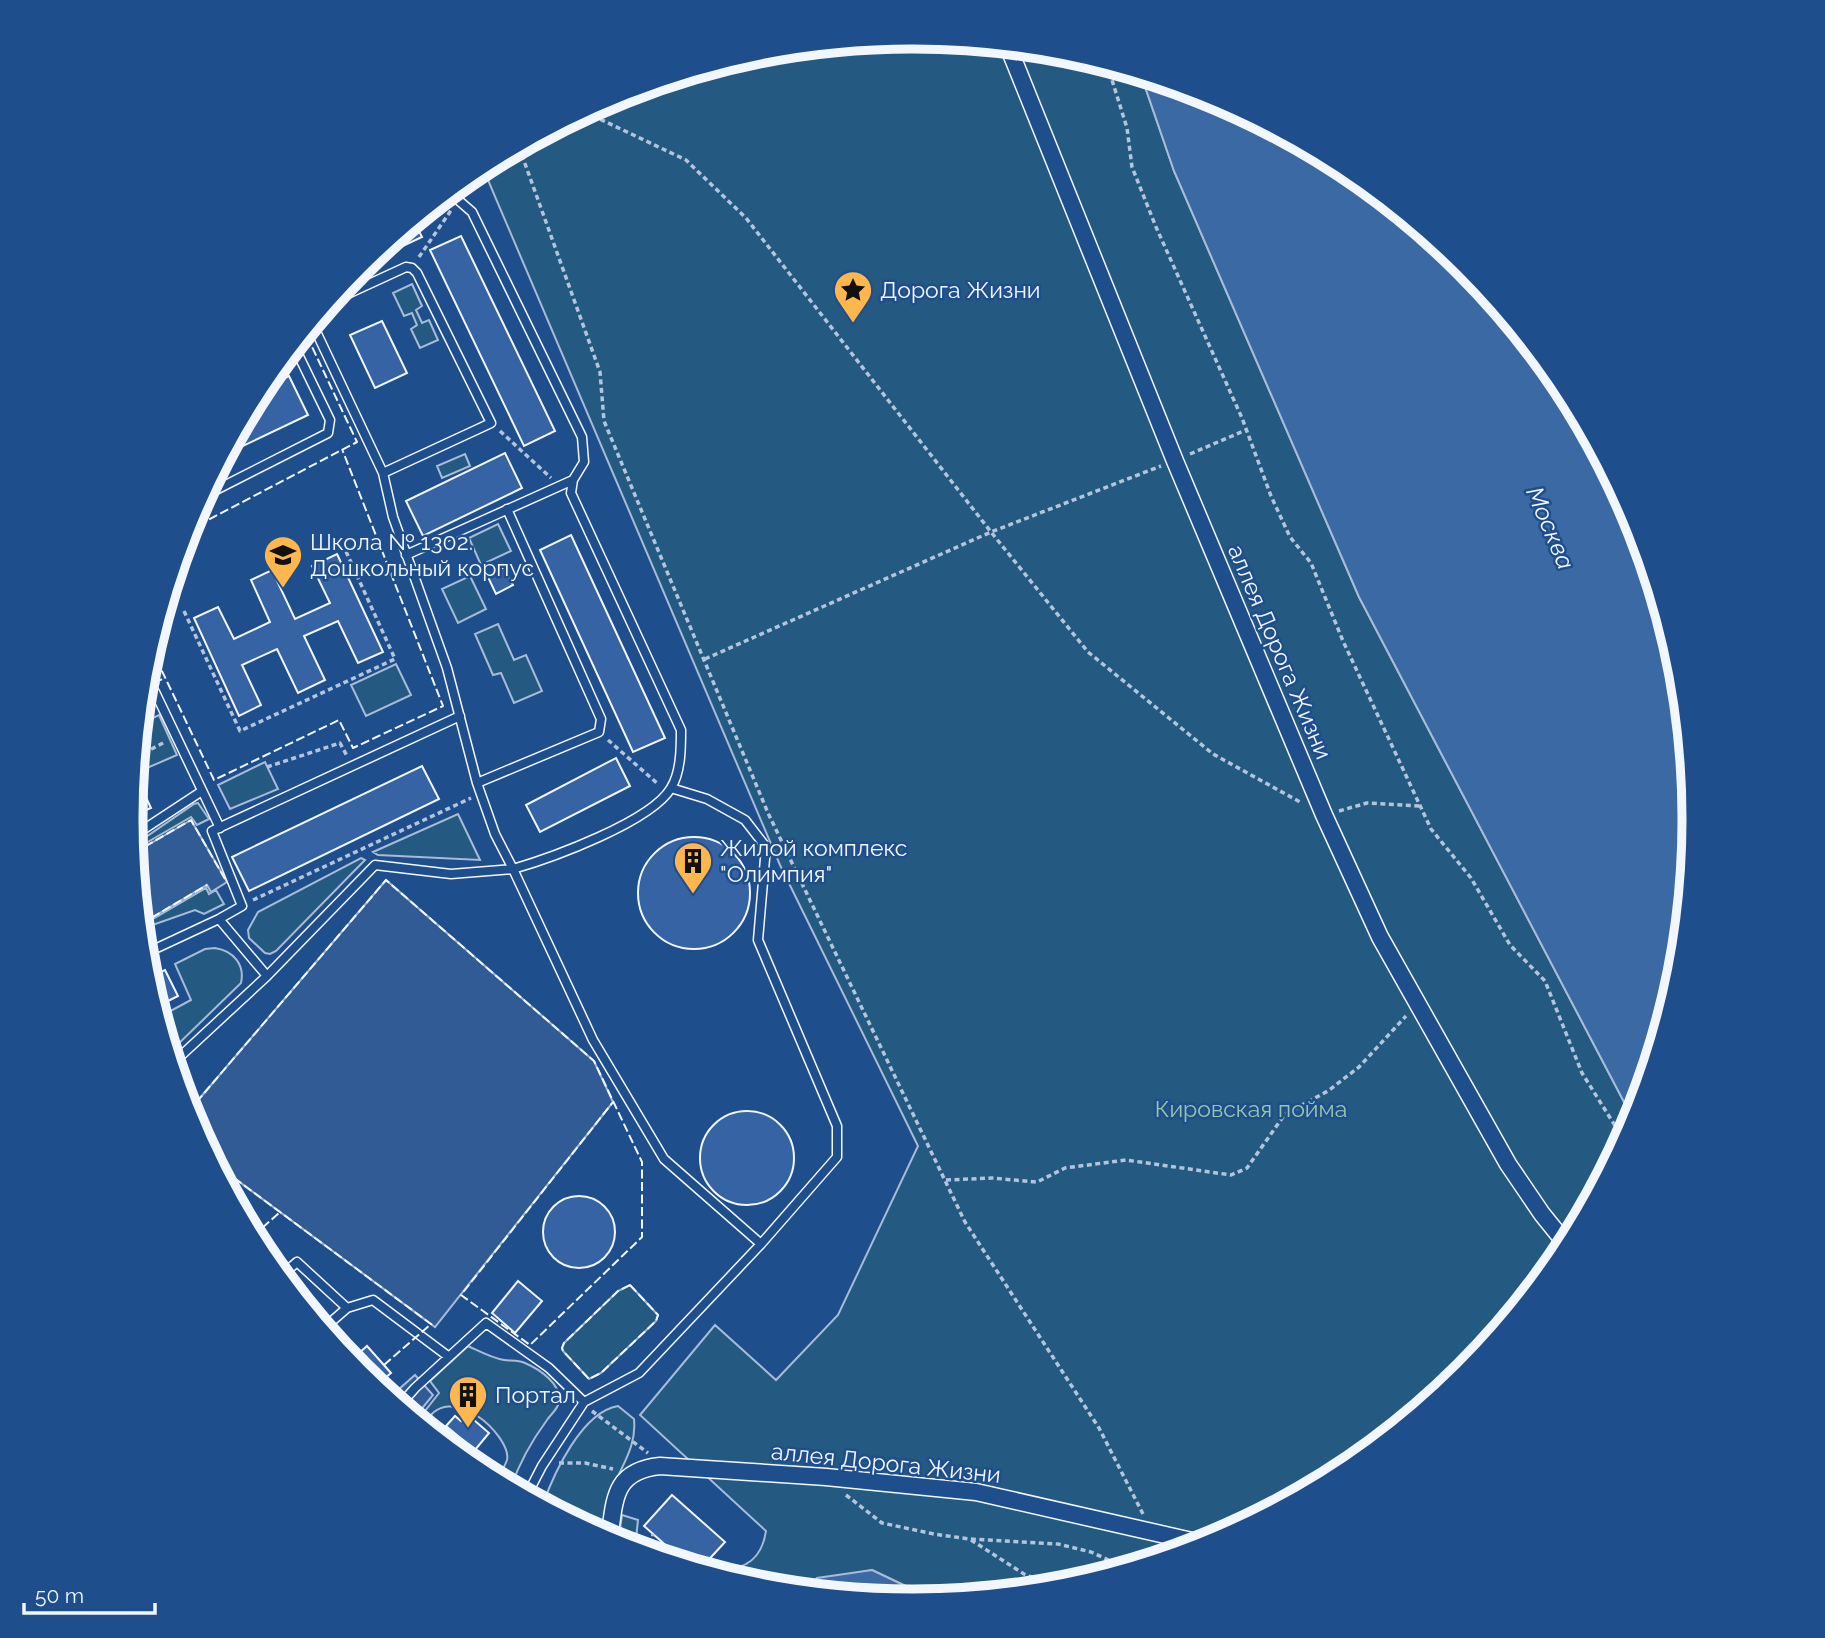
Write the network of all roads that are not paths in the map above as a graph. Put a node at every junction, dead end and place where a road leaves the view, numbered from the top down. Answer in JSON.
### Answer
{"nodes":[{"id":1,"x":1012,"y":56,"type":"edge"},
{"id":2,"x":459,"y":198,"type":"edge"},
{"id":3,"x":352,"y":292,"type":"edge"},
{"id":4,"x":316,"y":332,"type":"edge"},
{"id":5,"x":298,"y":355,"type":"edge"},
{"id":6,"x":383,"y":473,"type":"junction"},
{"id":7,"x":573,"y":480,"type":"junction"},
{"id":8,"x":216,"y":491,"type":"edge"},
{"id":9,"x":507,"y":509,"type":"junction"},
{"id":10,"x":406,"y":555,"type":"junction"},
{"id":11,"x":154,"y":686,"type":"edge"},
{"id":12,"x":460,"y":716,"type":"junction"},
{"id":13,"x":477,"y":783,"type":"junction"},
{"id":14,"x":671,"y":788,"type":"junction"},
{"id":15,"x":202,"y":792,"type":"junction"},
{"id":16,"x":220,"y":828,"type":"junction"},
{"id":17,"x":143,"y":830,"type":"edge"},
{"id":18,"x":513,"y":869,"type":"junction"},
{"id":19,"x":219,"y":919,"type":"junction"},
{"id":20,"x":154,"y":949,"type":"edge"},
{"id":21,"x":267,"y":976,"type":"junction"},
{"id":22,"x":180,"y":1057,"type":"edge"},
{"id":23,"x":1560,"y":1236,"type":"edge"},
{"id":24,"x":761,"y":1244,"type":"junction"},
{"id":25,"x":288,"y":1269,"type":"edge"},
{"id":26,"x":347,"y":1308,"type":"junction"},
{"id":27,"x":330,"y":1323,"type":"edge"},
{"id":28,"x":449,"y":1357,"type":"junction"},
{"id":29,"x":406,"y":1399,"type":"edge"},
{"id":30,"x":584,"y":1402,"type":"junction"},
{"id":31,"x":531,"y":1488,"type":"edge"},
{"id":32,"x":611,"y":1527,"type":"edge"},
{"id":33,"x":1183,"y":1539,"type":"edge"}],
"edges":[{"from":1,"to":23,"type":"street","name":"аллея Дорога Жизни"},
{"from":2,"to":7,"type":"lane"},
{"from":3,"to":6,"type":"lane"},
{"from":4,"to":6,"type":"lane"},
{"from":5,"to":8,"type":"lane"},
{"from":6,"to":10,"type":"lane"},
{"from":7,"to":9,"type":"lane"},
{"from":7,"to":14,"type":"lane"},
{"from":9,"to":10,"type":"lane"},
{"from":9,"to":13,"type":"lane"},
{"from":10,"to":12,"type":"lane"},
{"from":11,"to":15,"type":"lane"},
{"from":12,"to":13,"type":"lane"},
{"from":12,"to":16,"type":"lane"},
{"from":13,"to":18,"type":"lane"},
{"from":14,"to":18,"type":"lane"},
{"from":14,"to":24,"type":"lane"},
{"from":15,"to":16,"type":"lane"},
{"from":15,"to":17,"type":"lane"},
{"from":16,"to":19,"type":"lane"},
{"from":18,"to":21,"type":"lane"},
{"from":18,"to":24,"type":"lane"},
{"from":19,"to":20,"type":"lane"},
{"from":19,"to":21,"type":"lane"},
{"from":21,"to":22,"type":"lane"},
{"from":24,"to":30,"type":"lane"},
{"from":25,"to":26,"type":"lane"},
{"from":26,"to":27,"type":"lane"},
{"from":26,"to":28,"type":"lane"},
{"from":28,"to":29,"type":"lane"},
{"from":28,"to":30,"type":"lane"},
{"from":30,"to":31,"type":"lane"},
{"from":32,"to":33,"type":"street","name":"аллея Дорога Жизни"}]}
